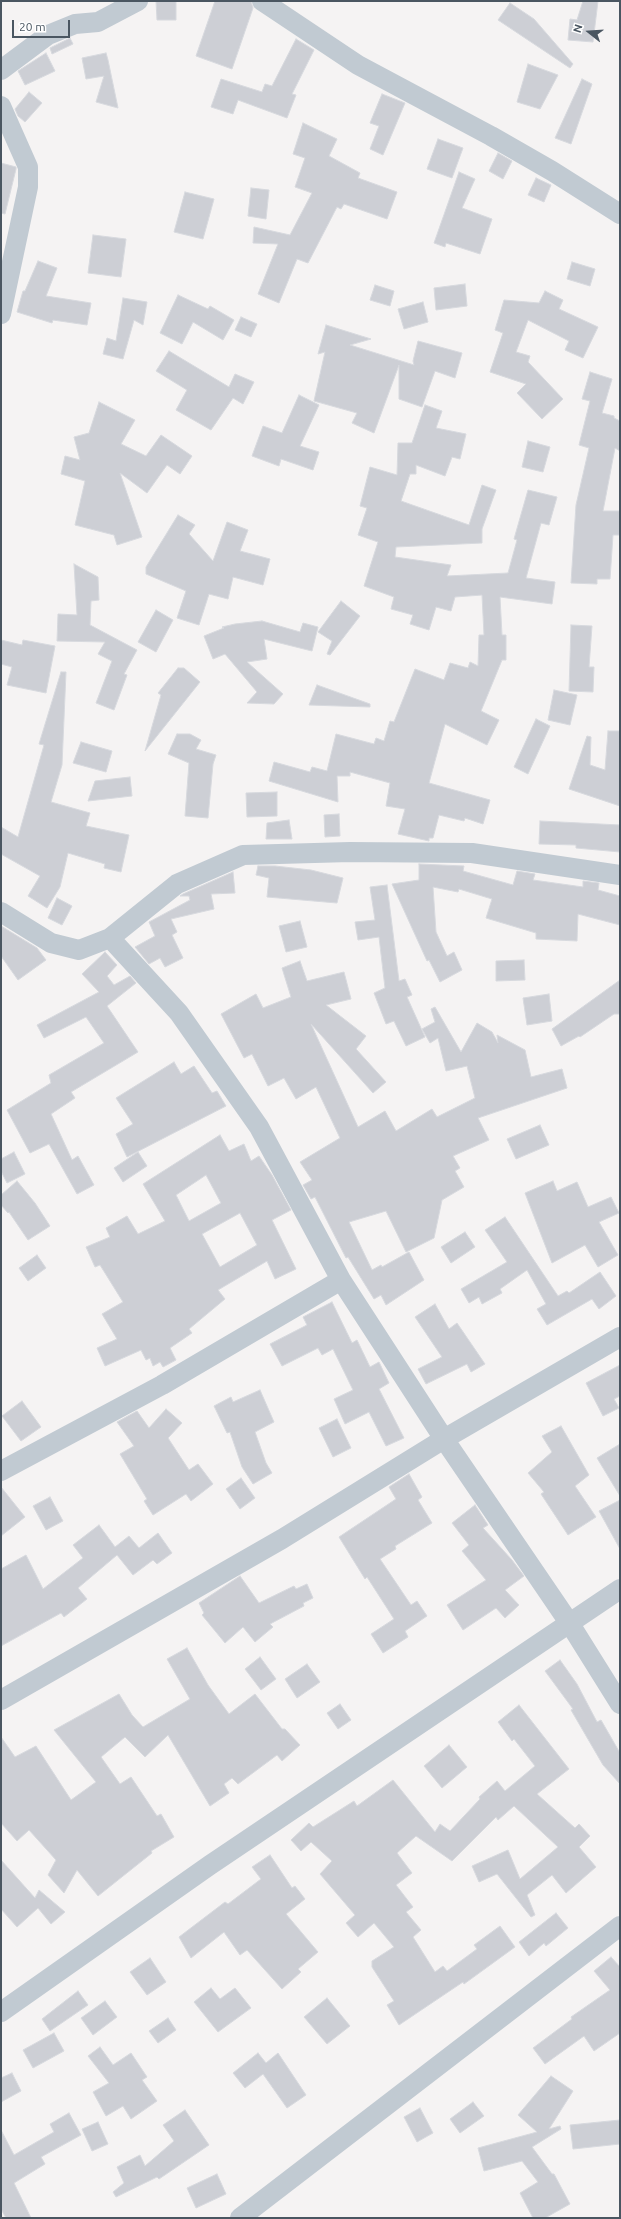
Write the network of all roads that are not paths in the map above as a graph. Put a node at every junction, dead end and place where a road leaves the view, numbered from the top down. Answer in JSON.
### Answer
{"nodes":[{"id":1,"x":138,"y":1,"type":"edge"},
{"id":2,"x":262,"y":1,"type":"edge"},
{"id":3,"x":1,"y":70,"type":"edge"},
{"id":4,"x":1,"y":106,"type":"edge"},
{"id":5,"x":620,"y":214,"type":"edge"},
{"id":6,"x":1,"y":314,"type":"edge"},
{"id":7,"x":620,"y":875,"type":"edge"},
{"id":8,"x":1,"y":912,"type":"edge"},
{"id":9,"x":110,"y":938,"type":"junction"},
{"id":10,"x":342,"y":1280,"type":"junction"},
{"id":11,"x":620,"y":1337,"type":"edge"},
{"id":12,"x":444,"y":1439,"type":"junction"},
{"id":13,"x":1,"y":1471,"type":"edge"},
{"id":14,"x":620,"y":1589,"type":"edge"},
{"id":15,"x":570,"y":1624,"type":"junction"},
{"id":16,"x":1,"y":1700,"type":"edge"},
{"id":17,"x":620,"y":1704,"type":"edge"},
{"id":18,"x":620,"y":1926,"type":"edge"},
{"id":19,"x":1,"y":2012,"type":"edge"},
{"id":20,"x":240,"y":2218,"type":"edge"}],
"edges":[{"from":1,"to":3,"type":"street"},
{"from":2,"to":5,"type":"street"},
{"from":4,"to":6,"type":"street"},
{"from":7,"to":9,"type":"street"},
{"from":8,"to":9,"type":"street"},
{"from":9,"to":10,"type":"street"},
{"from":10,"to":12,"type":"street"},
{"from":10,"to":13,"type":"street"},
{"from":11,"to":12,"type":"street"},
{"from":12,"to":15,"type":"street"},
{"from":12,"to":16,"type":"street"},
{"from":14,"to":15,"type":"street"},
{"from":15,"to":17,"type":"street"},
{"from":15,"to":19,"type":"street"},
{"from":18,"to":20,"type":"street"}]}
